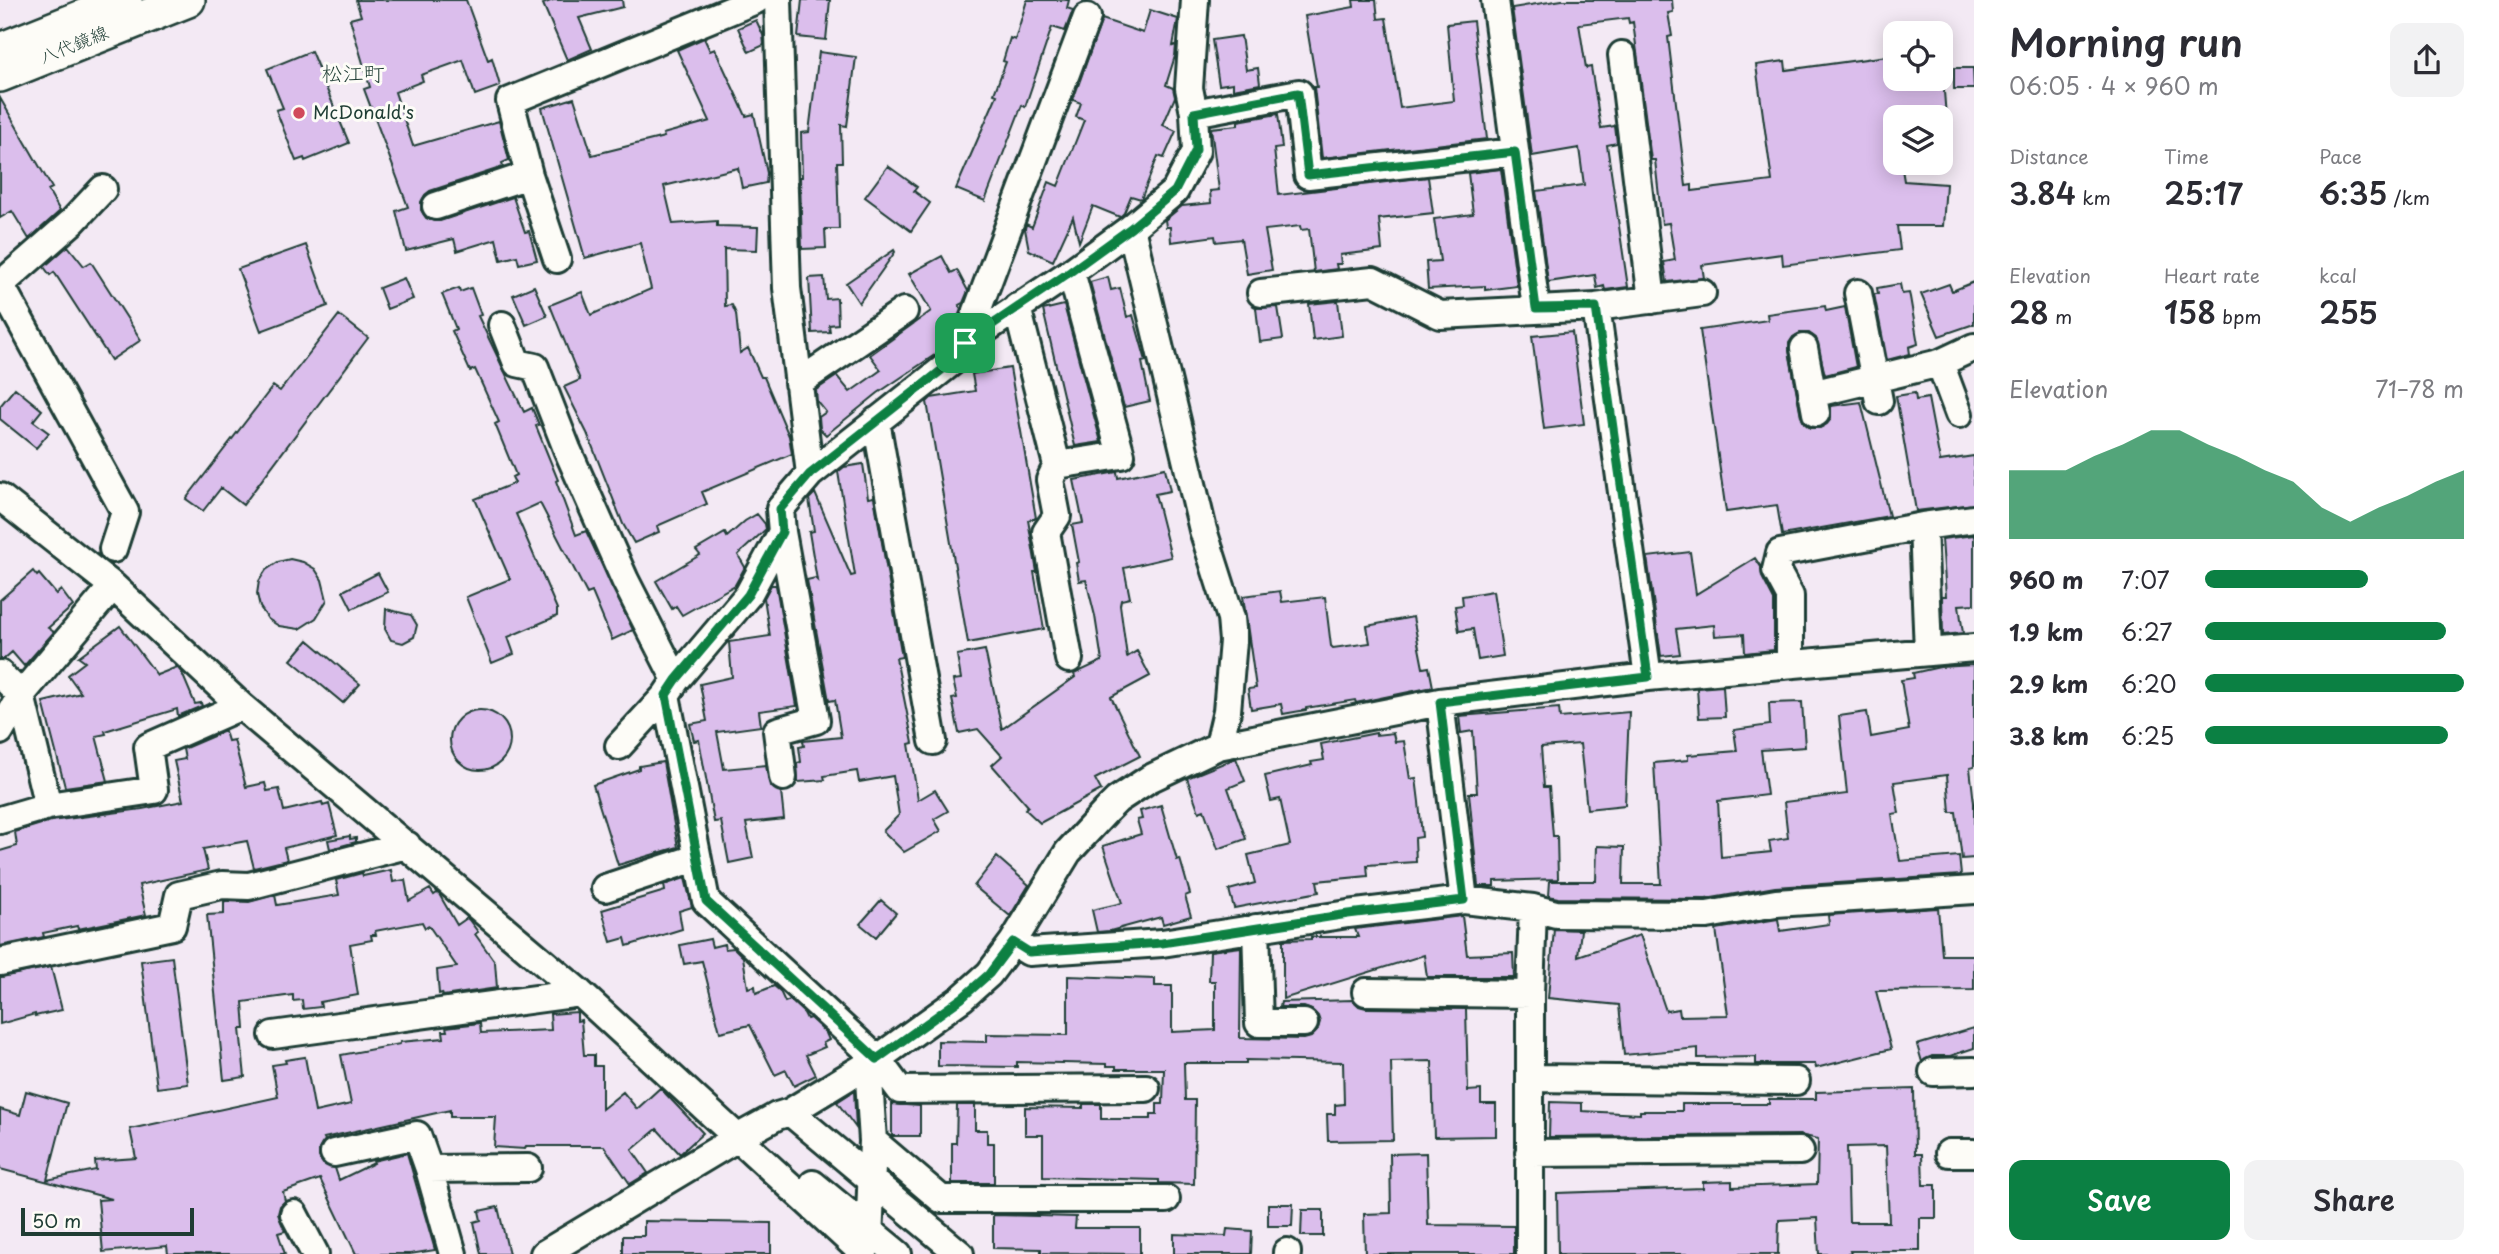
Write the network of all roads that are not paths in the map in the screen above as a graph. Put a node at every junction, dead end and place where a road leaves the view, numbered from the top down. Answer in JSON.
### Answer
{"nodes":[{"id":1,"x":126,"y":0,"type":"edge"},
{"id":2,"x":188,"y":0,"type":"edge"},
{"id":3,"x":756,"y":0,"type":"edge"},
{"id":4,"x":778,"y":0,"type":"edge"},
{"id":5,"x":1195,"y":0,"type":"edge"},
{"id":6,"x":1495,"y":0,"type":"edge"},
{"id":7,"x":1087,"y":17,"type":"dead end"},
{"id":8,"x":0,"y":50,"type":"edge"},
{"id":9,"x":1622,"y":55,"type":"dead end"},
{"id":10,"x":0,"y":75,"type":"edge"},
{"id":11,"x":1194,"y":113,"type":"junction"},
{"id":12,"x":1515,"y":152,"type":"junction"},
{"id":13,"x":529,"y":175,"type":"junction"},
{"id":14,"x":103,"y":190,"type":"dead end"},
{"id":15,"x":436,"y":206,"type":"dead end"},
{"id":16,"x":1131,"y":228,"type":"junction"},
{"id":17,"x":557,"y":259,"type":"dead end"},
{"id":18,"x":1070,"y":272,"type":"junction"},
{"id":19,"x":0,"y":285,"type":"edge"},
{"id":20,"x":1261,"y":293,"type":"dead end"},
{"id":21,"x":1702,"y":293,"type":"dead end"},
{"id":22,"x":1858,"y":293,"type":"dead end"},
{"id":23,"x":1652,"y":300,"type":"junction"},
{"id":24,"x":1017,"y":307,"type":"junction"},
{"id":25,"x":1596,"y":307,"type":"junction"},
{"id":26,"x":1536,"y":308,"type":"junction"},
{"id":27,"x":904,"y":311,"type":"dead end"},
{"id":28,"x":502,"y":325,"type":"dead end"},
{"id":29,"x":965,"y":343,"type":"junction"},
{"id":30,"x":1974,"y":347,"type":"edge"},
{"id":31,"x":1804,"y":348,"type":"dead end"},
{"id":32,"x":1940,"y":363,"type":"junction"},
{"id":33,"x":798,"y":383,"type":"junction"},
{"id":34,"x":1877,"y":390,"type":"junction"},
{"id":35,"x":1959,"y":414,"type":"dead end"},
{"id":36,"x":876,"y":421,"type":"junction"},
{"id":37,"x":1057,"y":466,"type":"junction"},
{"id":38,"x":810,"y":474,"type":"junction"},
{"id":39,"x":0,"y":497,"type":"edge"},
{"id":40,"x":1974,"y":519,"type":"edge"},
{"id":41,"x":1923,"y":526,"type":"junction"},
{"id":42,"x":782,"y":532,"type":"junction"},
{"id":43,"x":113,"y":549,"type":"dead end"},
{"id":44,"x":113,"y":586,"type":"junction"},
{"id":45,"x":1974,"y":648,"type":"edge"},
{"id":46,"x":1928,"y":652,"type":"junction"},
{"id":47,"x":1069,"y":659,"type":"dead end"},
{"id":48,"x":1790,"y":664,"type":"junction"},
{"id":49,"x":0,"y":674,"type":"edge"},
{"id":50,"x":1648,"y":677,"type":"junction"},
{"id":51,"x":671,"y":687,"type":"junction"},
{"id":52,"x":22,"y":695,"type":"junction"},
{"id":53,"x":1440,"y":702,"type":"junction"},
{"id":54,"x":241,"y":706,"type":"junction"},
{"id":55,"x":0,"y":731,"type":"edge"},
{"id":56,"x":933,"y":741,"type":"dead end"},
{"id":57,"x":1219,"y":745,"type":"junction"},
{"id":58,"x":619,"y":747,"type":"dead end"},
{"id":59,"x":783,"y":777,"type":"dead end"},
{"id":60,"x":48,"y":806,"type":"junction"},
{"id":61,"x":0,"y":820,"type":"edge"},
{"id":62,"x":407,"y":845,"type":"junction"},
{"id":63,"x":696,"y":858,"type":"junction"},
{"id":64,"x":605,"y":888,"type":"dead end"},
{"id":65,"x":1974,"y":890,"type":"edge"},
{"id":66,"x":1464,"y":900,"type":"junction"},
{"id":67,"x":1533,"y":908,"type":"junction"},
{"id":68,"x":1256,"y":928,"type":"junction"},
{"id":69,"x":1013,"y":942,"type":"junction"},
{"id":70,"x":0,"y":962,"type":"edge"},
{"id":71,"x":1366,"y":992,"type":"dead end"},
{"id":72,"x":580,"y":993,"type":"junction"},
{"id":73,"x":1530,"y":994,"type":"junction"},
{"id":74,"x":1304,"y":1023,"type":"dead end"},
{"id":75,"x":273,"y":1035,"type":"dead end"},
{"id":76,"x":872,"y":1061,"type":"junction"},
{"id":77,"x":1933,"y":1072,"type":"dead end"},
{"id":78,"x":1974,"y":1072,"type":"edge"},
{"id":79,"x":1530,"y":1078,"type":"junction"},
{"id":80,"x":1796,"y":1080,"type":"dead end"},
{"id":81,"x":1146,"y":1088,"type":"dead end"},
{"id":82,"x":790,"y":1112,"type":"junction"},
{"id":83,"x":744,"y":1135,"type":"junction"},
{"id":84,"x":873,"y":1141,"type":"junction"},
{"id":85,"x":1800,"y":1151,"type":"dead end"},
{"id":86,"x":334,"y":1153,"type":"dead end"},
{"id":87,"x":1529,"y":1153,"type":"junction"},
{"id":88,"x":528,"y":1168,"type":"dead end"},
{"id":89,"x":429,"y":1169,"type":"junction"},
{"id":90,"x":872,"y":1180,"type":"junction"},
{"id":91,"x":1166,"y":1199,"type":"dead end"},
{"id":92,"x":294,"y":1214,"type":"dead end"},
{"id":93,"x":867,"y":1246,"type":"edge"},
{"id":94,"x":315,"y":1254,"type":"edge"},
{"id":95,"x":453,"y":1254,"type":"edge"},
{"id":96,"x":544,"y":1254,"type":"edge"},
{"id":97,"x":898,"y":1254,"type":"edge"},
{"id":98,"x":960,"y":1254,"type":"edge"},
{"id":99,"x":1530,"y":1254,"type":"edge"}],
"edges":[{"from":1,"to":8,"type":"main road","name":"八代鏡線"},
{"from":2,"to":10,"type":"main road","name":"八代鏡線"},
{"from":3,"to":13,"type":"street"},
{"from":4,"to":33,"type":"street"},
{"from":5,"to":11,"type":"street"},
{"from":6,"to":12,"type":"street"},
{"from":7,"to":29,"type":"street"},
{"from":9,"to":23,"type":"street"},
{"from":11,"to":12,"type":"street"},
{"from":11,"to":16,"type":"street"},
{"from":12,"to":26,"type":"street"},
{"from":13,"to":15,"type":"street"},
{"from":13,"to":17,"type":"street"},
{"from":14,"to":19,"type":"street"},
{"from":16,"to":18,"type":"street"},
{"from":16,"to":57,"type":"street"},
{"from":18,"to":24,"type":"street"},
{"from":18,"to":37,"type":"street"},
{"from":19,"to":43,"type":"street"},
{"from":20,"to":26,"type":"street"},
{"from":21,"to":23,"type":"street"},
{"from":22,"to":34,"type":"street"},
{"from":23,"to":25,"type":"street"},
{"from":24,"to":29,"type":"street"},
{"from":24,"to":37,"type":"street"},
{"from":25,"to":26,"type":"street"},
{"from":25,"to":50,"type":"street"},
{"from":27,"to":33,"type":"street"},
{"from":28,"to":51,"type":"street"},
{"from":29,"to":36,"type":"street"},
{"from":30,"to":32,"type":"street"},
{"from":31,"to":34,"type":"street"},
{"from":32,"to":34,"type":"street"},
{"from":32,"to":35,"type":"street"},
{"from":33,"to":38,"type":"street"},
{"from":36,"to":38,"type":"street"},
{"from":36,"to":56,"type":"street"},
{"from":37,"to":47,"type":"street"},
{"from":38,"to":42,"type":"street"},
{"from":39,"to":44,"type":"street"},
{"from":40,"to":41,"type":"street"},
{"from":41,"to":46,"type":"street"},
{"from":41,"to":48,"type":"street"},
{"from":42,"to":51,"type":"street"},
{"from":42,"to":59,"type":"street"},
{"from":44,"to":52,"type":"street"},
{"from":44,"to":54,"type":"street"},
{"from":45,"to":46,"type":"street"},
{"from":46,"to":48,"type":"street"},
{"from":48,"to":50,"type":"street"},
{"from":49,"to":52,"type":"street"},
{"from":50,"to":53,"type":"street"},
{"from":51,"to":58,"type":"street"},
{"from":51,"to":63,"type":"street"},
{"from":52,"to":55,"type":"street"},
{"from":52,"to":60,"type":"street"},
{"from":53,"to":57,"type":"street"},
{"from":53,"to":66,"type":"street"},
{"from":54,"to":60,"type":"street"},
{"from":54,"to":62,"type":"street"},
{"from":57,"to":69,"type":"street"},
{"from":60,"to":61,"type":"street"},
{"from":62,"to":70,"type":"street"},
{"from":62,"to":72,"type":"street"},
{"from":63,"to":64,"type":"street"},
{"from":63,"to":76,"type":"street"},
{"from":65,"to":67,"type":"street"},
{"from":66,"to":67,"type":"street"},
{"from":66,"to":68,"type":"street"},
{"from":67,"to":73,"type":"street"},
{"from":68,"to":69,"type":"street"},
{"from":68,"to":74,"type":"street"},
{"from":69,"to":76,"type":"street"},
{"from":71,"to":73,"type":"street"},
{"from":72,"to":75,"type":"street"},
{"from":72,"to":83,"type":"street"},
{"from":73,"to":79,"type":"street"},
{"from":76,"to":81,"type":"street"},
{"from":76,"to":82,"type":"street"},
{"from":76,"to":84,"type":"street"},
{"from":77,"to":78,"type":"street"},
{"from":79,"to":80,"type":"street"},
{"from":79,"to":87,"type":"street"},
{"from":82,"to":83,"type":"street"},
{"from":82,"to":90,"type":"street"},
{"from":83,"to":93,"type":"street"},
{"from":83,"to":96,"type":"street"},
{"from":84,"to":90,"type":"street"},
{"from":84,"to":91,"type":"street"},
{"from":85,"to":87,"type":"street"},
{"from":86,"to":89,"type":"street"},
{"from":87,"to":99,"type":"street"},
{"from":88,"to":89,"type":"street"},
{"from":89,"to":95,"type":"street"},
{"from":90,"to":93,"type":"street"},
{"from":90,"to":98,"type":"street"},
{"from":92,"to":94,"type":"street"},
{"from":93,"to":97,"type":"street"}]}
